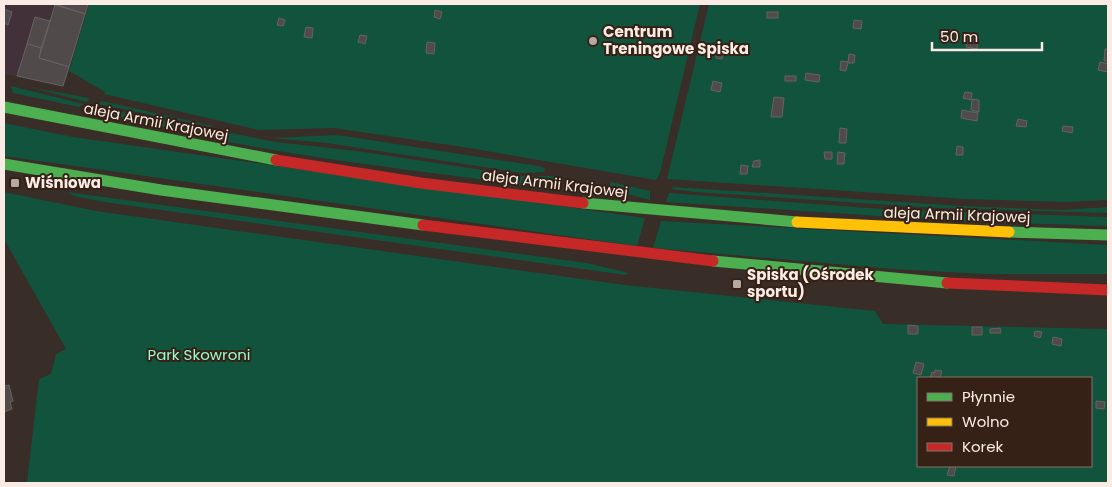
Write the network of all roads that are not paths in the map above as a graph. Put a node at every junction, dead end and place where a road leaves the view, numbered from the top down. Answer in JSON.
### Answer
{"nodes":[{"id":1,"x":4,"y":107,"type":"edge"},
{"id":2,"x":4,"y":164,"type":"edge"},
{"id":3,"x":1108,"y":235,"type":"edge"},
{"id":4,"x":1108,"y":290,"type":"edge"}],
"edges":[{"from":1,"to":3,"type":"main road","name":"aleja Armii Krajowej"},
{"from":2,"to":4,"type":"main road"}]}
